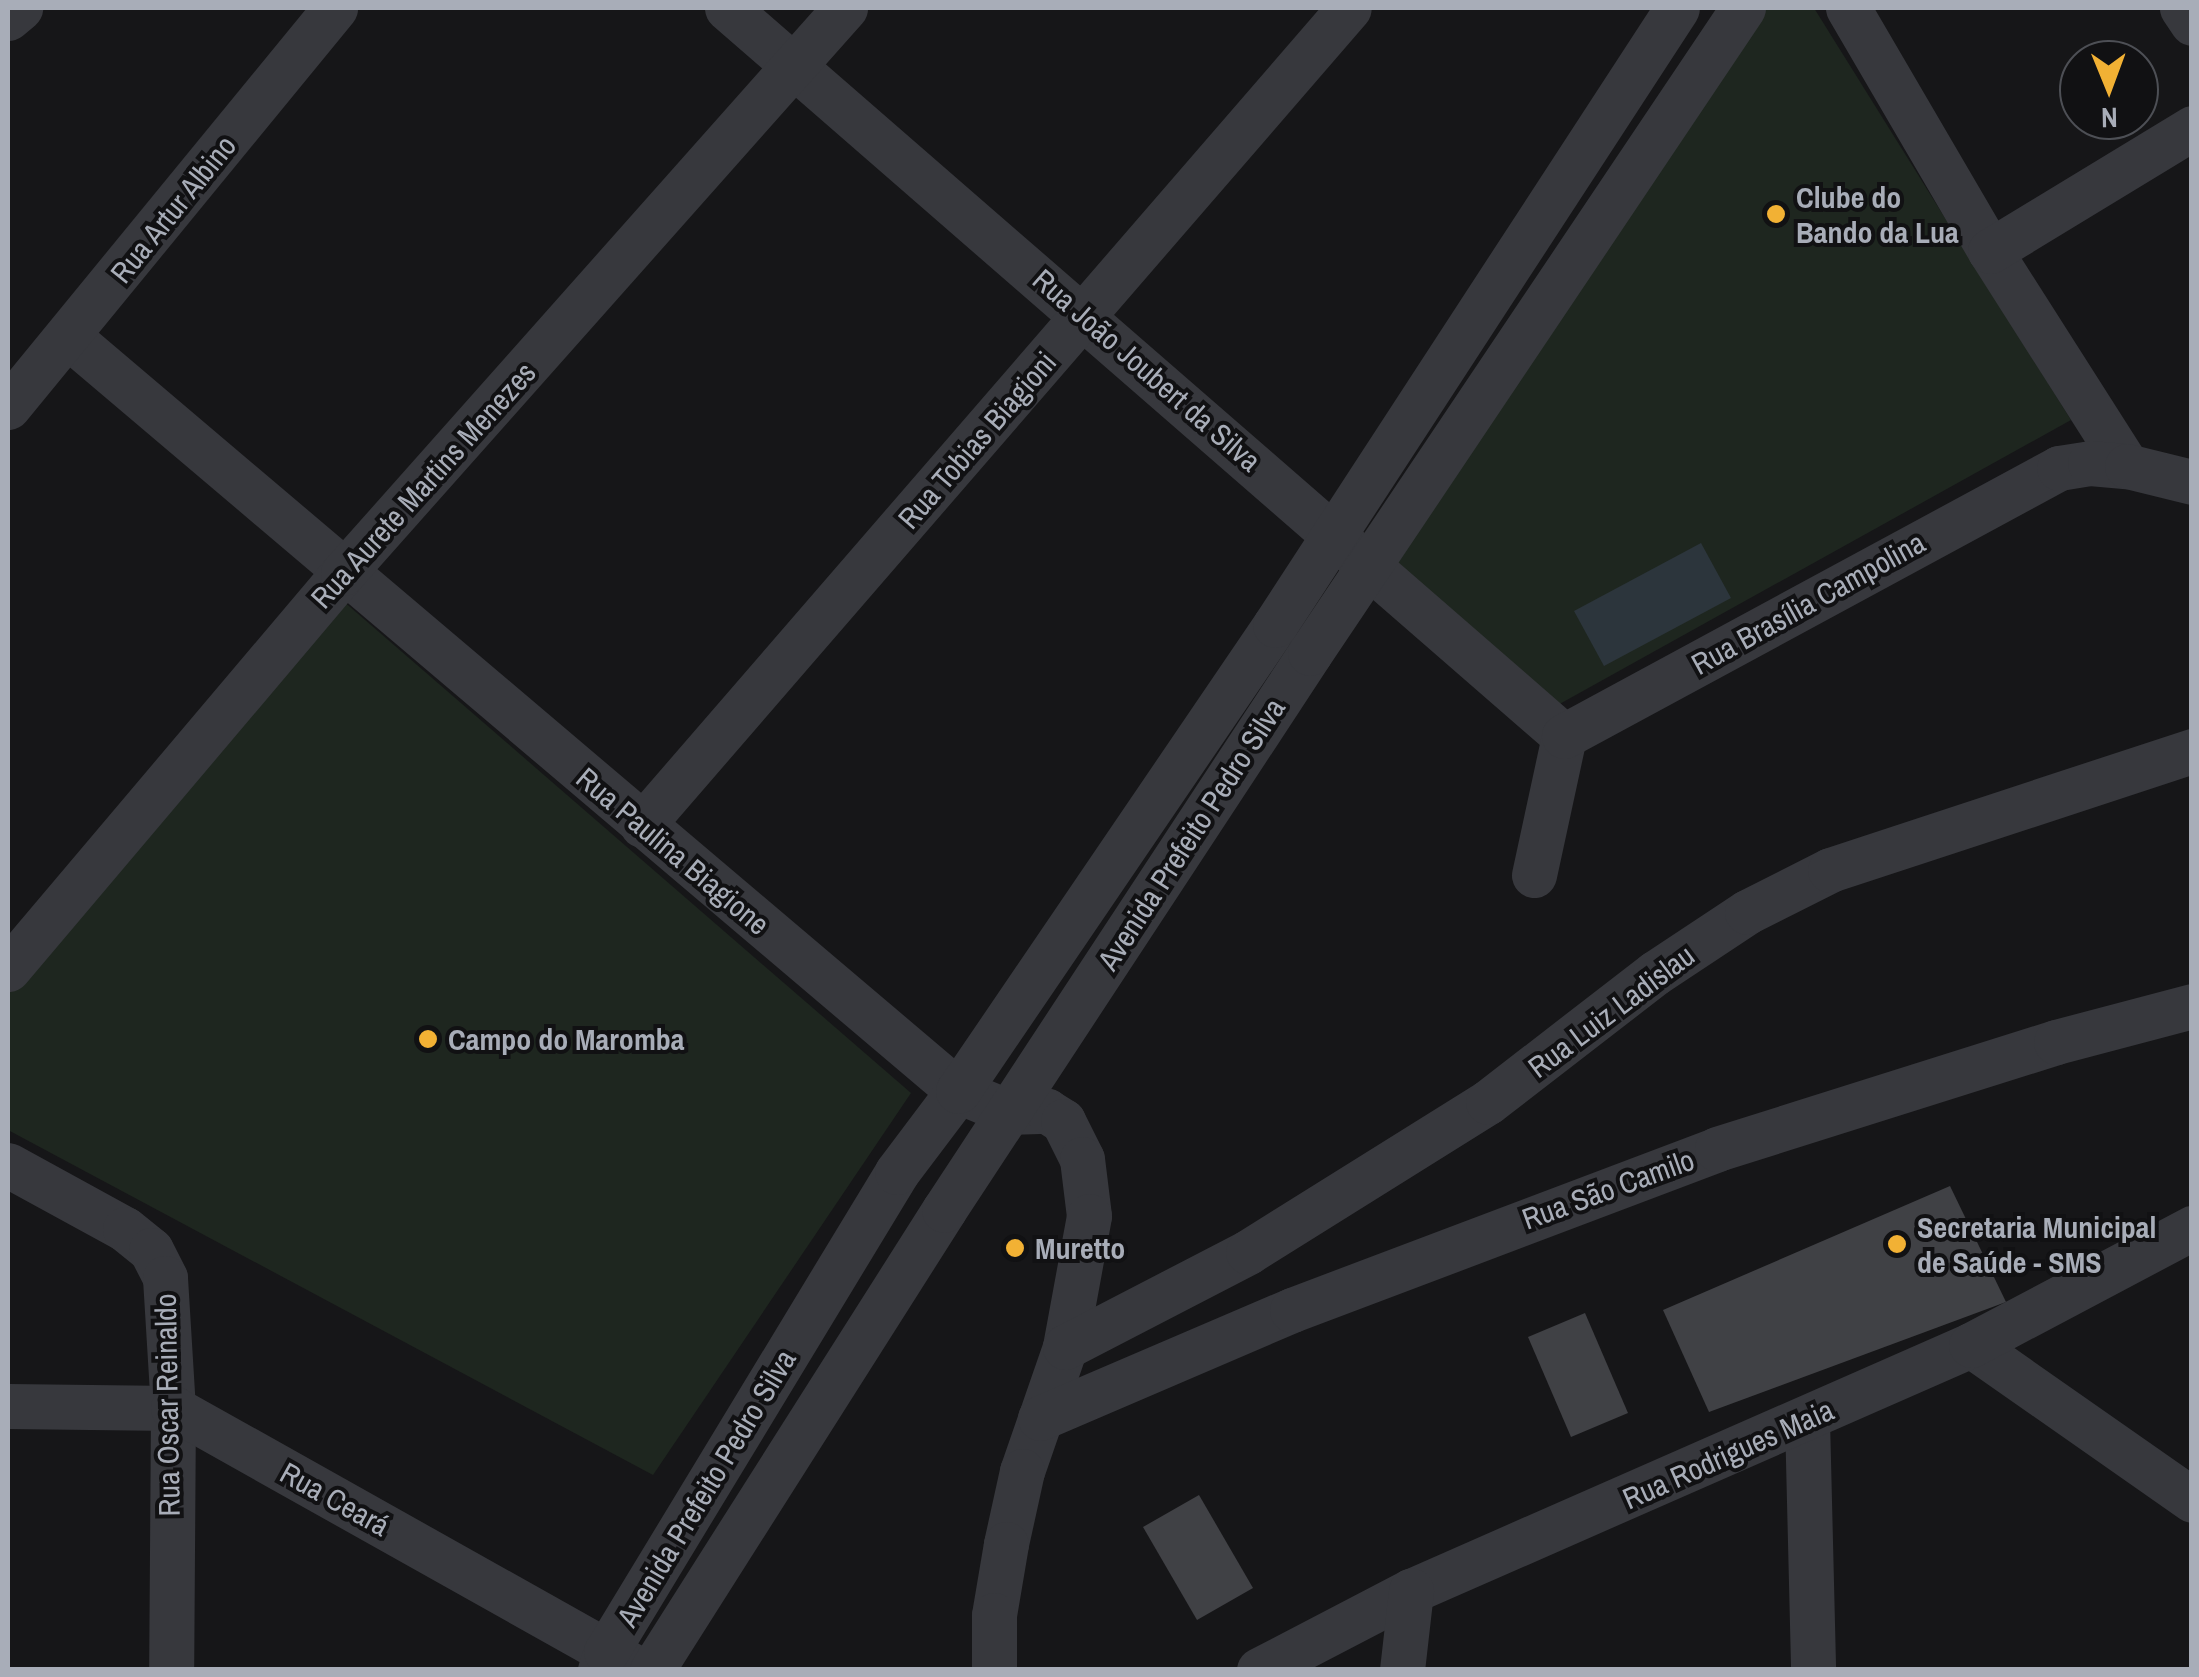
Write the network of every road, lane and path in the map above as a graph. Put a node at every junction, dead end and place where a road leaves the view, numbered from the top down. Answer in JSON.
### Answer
{"nodes":[{"id":1,"x":20,"y":8,"type":"edge"},
{"id":2,"x":335,"y":8,"type":"edge"},
{"id":3,"x":727,"y":8,"type":"edge"},
{"id":4,"x":845,"y":8,"type":"edge"},
{"id":5,"x":1349,"y":8,"type":"edge"},
{"id":6,"x":1677,"y":8,"type":"edge"},
{"id":7,"x":1744,"y":8,"type":"edge"},
{"id":8,"x":1848,"y":8,"type":"edge"},
{"id":9,"x":2182,"y":8,"type":"edge"},
{"id":10,"x":8,"y":18,"type":"edge"},
{"id":11,"x":2192,"y":23,"type":"edge"},
{"id":12,"x":794,"y":68,"type":"junction"},
{"id":13,"x":2192,"y":128,"type":"edge"},
{"id":14,"x":1990,"y":251,"type":"junction"},
{"id":15,"x":1085,"y":315,"type":"junction"},
{"id":16,"x":69,"y":337,"type":"junction"},
{"id":17,"x":8,"y":407,"type":"edge"},
{"id":18,"x":2127,"y":466,"type":"junction"},
{"id":19,"x":2192,"y":482,"type":"edge"},
{"id":20,"x":1336,"y":533,"type":"junction"},
{"id":21,"x":1368,"y":565,"type":"junction"},
{"id":22,"x":343,"y":573,"type":"junction"},
{"id":23,"x":1564,"y":736,"type":"junction"},
{"id":24,"x":2192,"y":750,"type":"edge"},
{"id":25,"x":642,"y":826,"type":"junction"},
{"id":26,"x":1534,"y":875,"type":"dead end"},
{"id":27,"x":8,"y":969,"type":"edge"},
{"id":28,"x":2192,"y":1006,"type":"edge"},
{"id":29,"x":958,"y":1090,"type":"junction"},
{"id":30,"x":1009,"y":1112,"type":"junction"},
{"id":31,"x":8,"y":1165,"type":"edge"},
{"id":32,"x":2192,"y":1228,"type":"edge"},
{"id":33,"x":1972,"y":1345,"type":"junction"},
{"id":34,"x":1065,"y":1348,"type":"junction"},
{"id":35,"x":8,"y":1406,"type":"edge"},
{"id":36,"x":173,"y":1408,"type":"junction"},
{"id":37,"x":1040,"y":1418,"type":"junction"},
{"id":38,"x":1808,"y":1420,"type":"junction"},
{"id":39,"x":2192,"y":1500,"type":"edge"},
{"id":40,"x":1411,"y":1591,"type":"junction"},
{"id":41,"x":616,"y":1664,"type":"edge"},
{"id":42,"x":170,"y":1670,"type":"edge"},
{"id":43,"x":652,"y":1670,"type":"edge"},
{"id":44,"x":994,"y":1670,"type":"edge"},
{"id":45,"x":1258,"y":1670,"type":"edge"},
{"id":46,"x":1402,"y":1670,"type":"edge"},
{"id":47,"x":1812,"y":1670,"type":"edge"}],
"edges":[{"from":1,"to":10,"type":"street"},
{"from":2,"to":16,"type":"street","name":"Rua Artur Albino"},
{"from":3,"to":12,"type":"street","name":"Rua João Joubert da Silva"},
{"from":4,"to":12,"type":"street","name":"Rua Aurete Martins Menezes"},
{"from":5,"to":15,"type":"street","name":"Rua Tobias Biagioni"},
{"from":6,"to":20,"type":"street","name":"Avenida Prefeito Pedro Silva"},
{"from":7,"to":21,"type":"street","name":"Avenida Prefeito Pedro Silva"},
{"from":8,"to":14,"type":"street"},
{"from":9,"to":11,"type":"street"},
{"from":12,"to":15,"type":"street","name":"Rua João Joubert da Silva"},
{"from":12,"to":22,"type":"street","name":"Rua Aurete Martins Menezes"},
{"from":13,"to":14,"type":"street"},
{"from":14,"to":18,"type":"street"},
{"from":15,"to":20,"type":"street","name":"Rua João Joubert da Silva"},
{"from":15,"to":25,"type":"street","name":"Rua Tobias Biagioni"},
{"from":16,"to":17,"type":"street","name":"Rua Artur Albino"},
{"from":16,"to":22,"type":"street","name":"Rua Paulina Biagione"},
{"from":18,"to":19,"type":"street","name":"Rua Brasília Campolina"},
{"from":18,"to":23,"type":"street","name":"Rua Brasília Campolina"},
{"from":20,"to":21,"type":"street","name":"Rua João Joubert da Silva"},
{"from":20,"to":29,"type":"street","name":"Avenida Prefeito Pedro Silva"},
{"from":21,"to":23,"type":"street","name":"Rua João Joubert da Silva"},
{"from":21,"to":30,"type":"street","name":"Avenida Prefeito Pedro Silva"},
{"from":22,"to":25,"type":"street","name":"Rua Paulina Biagione"},
{"from":22,"to":27,"type":"street","name":"Rua Aurete Martins Menezes"},
{"from":23,"to":26,"type":"street"},
{"from":24,"to":34,"type":"street","name":"Rua Luiz Ladislau"},
{"from":25,"to":29,"type":"street","name":"Rua Paulina Biagione"},
{"from":28,"to":37,"type":"street","name":"Rua São Camilo"},
{"from":29,"to":30,"type":"street","name":"Rua Paulina Biagione"},
{"from":29,"to":41,"type":"street","name":"Avenida Prefeito Pedro Silva"},
{"from":30,"to":34,"type":"street","name":"Rua Paulina Biagione"},
{"from":30,"to":43,"type":"street","name":"Avenida Prefeito Pedro Silva"},
{"from":31,"to":36,"type":"street","name":"Rua Oscar Reinaldo"},
{"from":32,"to":33,"type":"street","name":"Rua Rodrigues Maia"},
{"from":33,"to":38,"type":"street","name":"Rua Rodrigues Maia"},
{"from":33,"to":39,"type":"street"},
{"from":34,"to":37,"type":"street","name":"Rua Paulina Biagione"},
{"from":35,"to":36,"type":"street","name":"Rua Ceará"},
{"from":36,"to":41,"type":"street","name":"Rua Ceará"},
{"from":36,"to":42,"type":"street","name":"Rua Oscar Reinaldo"},
{"from":37,"to":44,"type":"street"},
{"from":38,"to":40,"type":"street","name":"Rua Rodrigues Maia"},
{"from":38,"to":47,"type":"street"},
{"from":40,"to":45,"type":"street","name":"Rua Rodrigues Maia"},
{"from":40,"to":46,"type":"street"}]}
